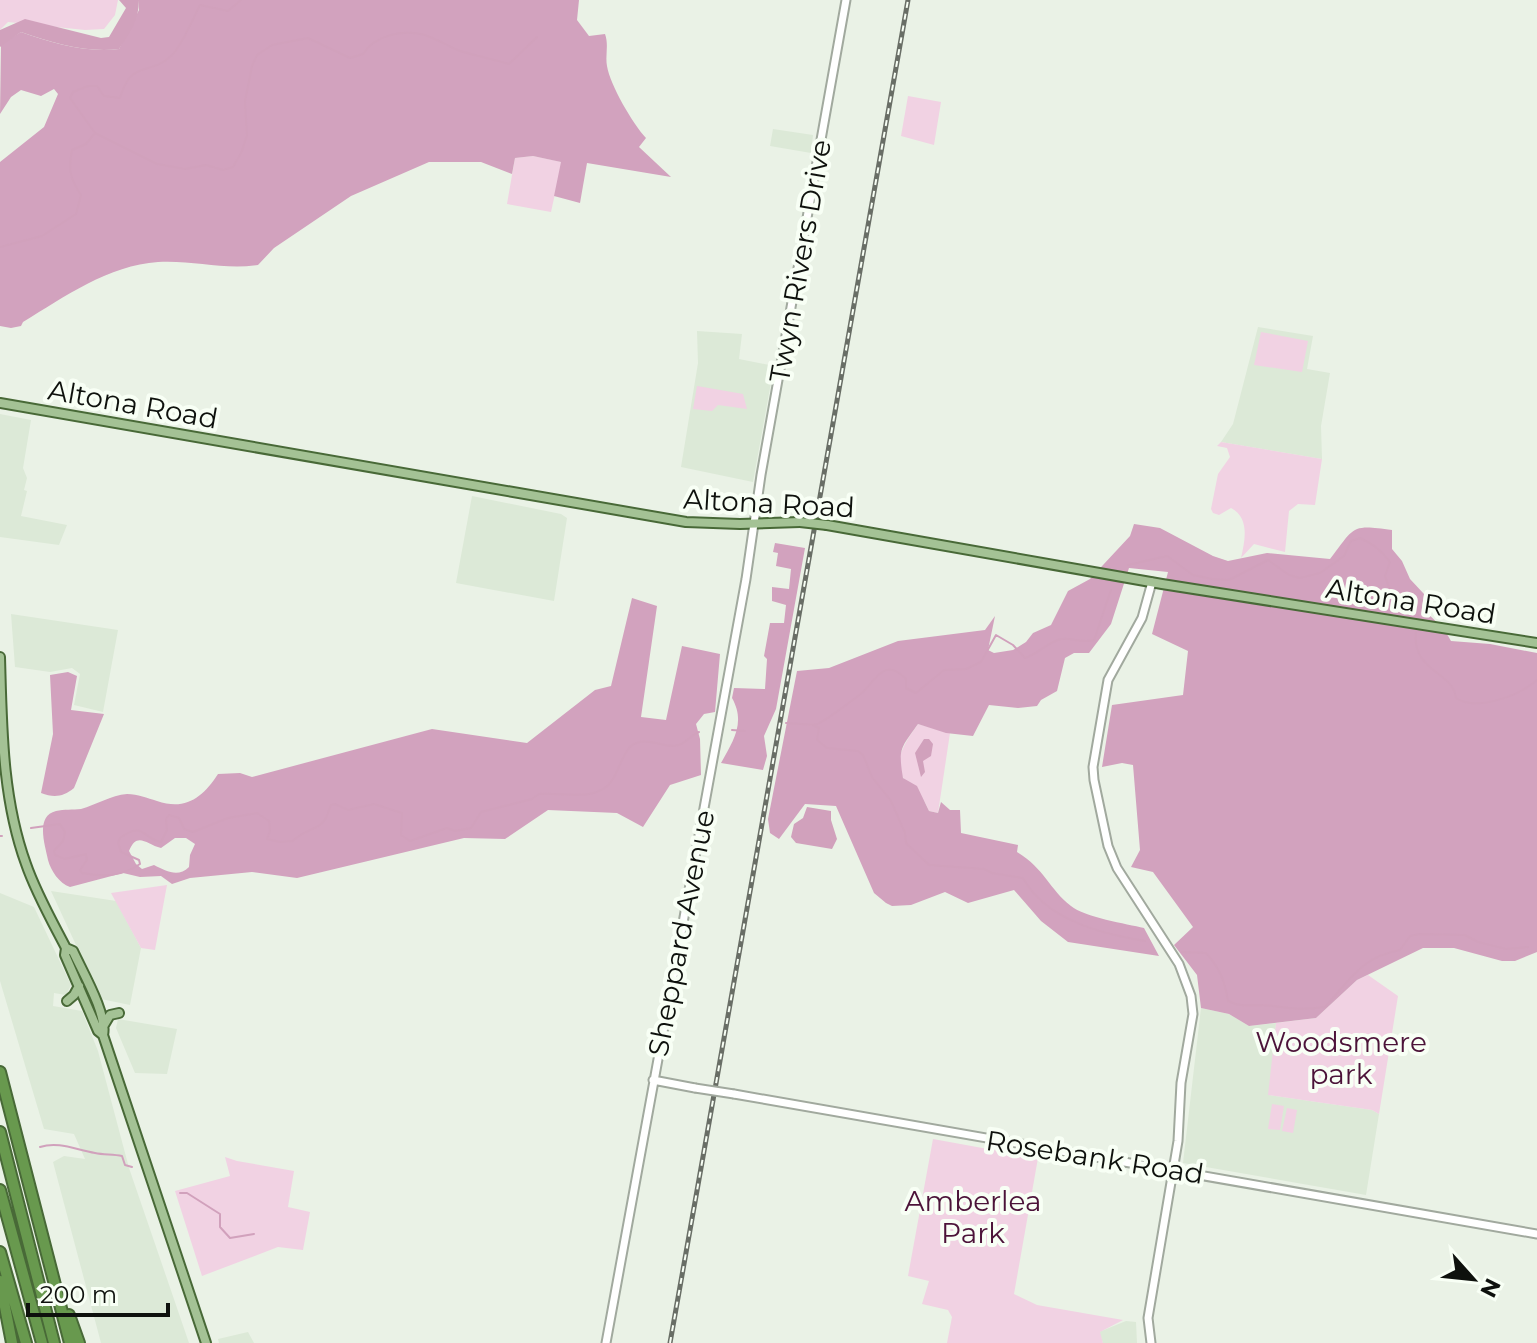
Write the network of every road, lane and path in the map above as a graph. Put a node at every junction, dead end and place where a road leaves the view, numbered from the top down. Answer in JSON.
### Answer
{"nodes":[{"id":1,"x":846,"y":0,"type":"edge"},
{"id":2,"x":0,"y":403,"type":"edge"},
{"id":3,"x":754,"y":522,"type":"junction"},
{"id":4,"x":1152,"y":582,"type":"junction"},
{"id":5,"x":1537,"y":643,"type":"edge"},
{"id":6,"x":0,"y":657,"type":"edge"},
{"id":7,"x":66,"y":948,"type":"junction"},
{"id":8,"x":79,"y":986,"type":"junction"},
{"id":9,"x":67,"y":1001,"type":"dead end"},
{"id":10,"x":119,"y":1013,"type":"dead end"},
{"id":11,"x":104,"y":1031,"type":"junction"},
{"id":12,"x":0,"y":1072,"type":"edge"},
{"id":13,"x":653,"y":1080,"type":"junction"},
{"id":14,"x":0,"y":1132,"type":"edge"},
{"id":15,"x":1173,"y":1170,"type":"junction"},
{"id":16,"x":0,"y":1190,"type":"edge"},
{"id":17,"x":1537,"y":1234,"type":"edge"},
{"id":18,"x":0,"y":1252,"type":"edge"},
{"id":19,"x":51,"y":1269,"type":"junction"},
{"id":20,"x":0,"y":1281,"type":"edge"},
{"id":21,"x":12,"y":1343,"type":"edge"},
{"id":22,"x":26,"y":1343,"type":"edge"},
{"id":23,"x":42,"y":1343,"type":"edge"},
{"id":24,"x":54,"y":1343,"type":"edge"},
{"id":25,"x":70,"y":1343,"type":"edge"},
{"id":26,"x":79,"y":1343,"type":"edge"},
{"id":27,"x":206,"y":1343,"type":"edge"},
{"id":28,"x":606,"y":1343,"type":"edge"},
{"id":29,"x":1151,"y":1343,"type":"edge"}],
"edges":[{"from":1,"to":3,"type":"street","name":"Twyn Rivers Drive"},
{"from":2,"to":3,"type":"main road","name":"Altona Road"},
{"from":3,"to":4,"type":"main road","name":"Altona Road","bridge":true},
{"from":3,"to":13,"type":"street","name":"Sheppard Avenue"},
{"from":4,"to":5,"type":"main road","name":"Altona Road"},
{"from":4,"to":15,"type":"street"},
{"from":6,"to":7,"type":"main road"},
{"from":7,"to":8,"type":"main road"},
{"from":7,"to":11,"type":"main road"},
{"from":8,"to":9,"type":"main road"},
{"from":8,"to":11,"type":"main road"},
{"from":10,"to":11,"type":"main road"},
{"from":11,"to":27,"type":"main road"},
{"from":12,"to":19,"type":"highway"},
{"from":13,"to":15,"type":"street","name":"Rosebank Road","bridge":true},
{"from":13,"to":28,"type":"street","name":"Sheppard Avenue"},
{"from":14,"to":24,"type":"highway"},
{"from":15,"to":17,"type":"street","name":"Rosebank Road"},
{"from":15,"to":29,"type":"street"},
{"from":16,"to":23,"type":"highway"},
{"from":18,"to":22,"type":"highway"},
{"from":19,"to":25,"type":"highway"},
{"from":19,"to":26,"type":"highway"},
{"from":20,"to":21,"type":"highway"}]}
